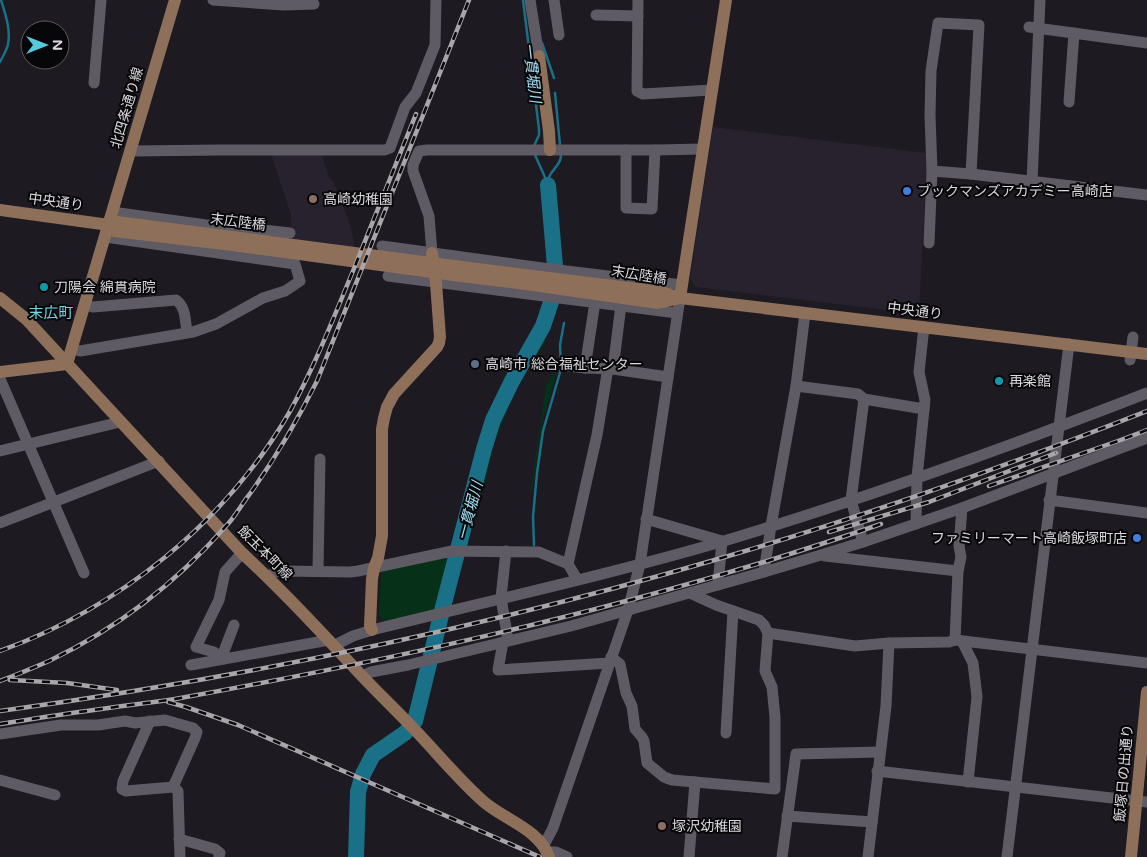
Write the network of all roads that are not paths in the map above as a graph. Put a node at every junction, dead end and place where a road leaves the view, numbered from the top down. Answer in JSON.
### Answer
{"nodes":[{"id":1,"x":101,"y":0,"type":"edge"},
{"id":2,"x":175,"y":0,"type":"edge"},
{"id":3,"x":213,"y":0,"type":"edge"},
{"id":4,"x":436,"y":0,"type":"edge"},
{"id":5,"x":530,"y":0,"type":"edge"},
{"id":6,"x":554,"y":0,"type":"edge"},
{"id":7,"x":638,"y":0,"type":"edge"},
{"id":8,"x":726,"y":0,"type":"edge"},
{"id":9,"x":1040,"y":0,"type":"edge"},
{"id":10,"x":314,"y":4,"type":"dead end"},
{"id":11,"x":596,"y":15,"type":"dead end"},
{"id":12,"x":638,"y":16,"type":"junction"},
{"id":13,"x":1034,"y":28,"type":"junction"},
{"id":14,"x":1074,"y":34,"type":"junction"},
{"id":15,"x":559,"y":35,"type":"dead end"},
{"id":16,"x":1147,"y":43,"type":"edge"},
{"id":17,"x":539,"y":56,"type":"joint"},
{"id":18,"x":94,"y":83,"type":"dead end"},
{"id":19,"x":712,"y":90,"type":"junction"},
{"id":20,"x":1069,"y":102,"type":"dead end"},
{"id":21,"x":703,"y":149,"type":"junction"},
{"id":22,"x":550,"y":150,"type":"junction"},
{"id":23,"x":626,"y":150,"type":"junction"},
{"id":24,"x":655,"y":150,"type":"junction"},
{"id":25,"x":130,"y":151,"type":"junction"},
{"id":26,"x":932,"y":171,"type":"junction"},
{"id":27,"x":971,"y":174,"type":"junction"},
{"id":28,"x":1032,"y":182,"type":"junction"},
{"id":29,"x":1147,"y":195,"type":"edge"},
{"id":30,"x":0,"y":210,"type":"edge"},
{"id":31,"x":109,"y":225,"type":"junction"},
{"id":32,"x":290,"y":233,"type":"dead end"},
{"id":33,"x":202,"y":237,"type":"junction"},
{"id":34,"x":929,"y":244,"type":"dead end"},
{"id":35,"x":382,"y":246,"type":"dead end"},
{"id":36,"x":432,"y":253,"type":"junction"},
{"id":37,"x":388,"y":276,"type":"dead end"},
{"id":38,"x":436,"y":283,"type":"junction"},
{"id":39,"x":558,"y":284,"type":"junction"},
{"id":40,"x":682,"y":285,"type":"junction"},
{"id":41,"x":0,"y":298,"type":"edge"},
{"id":42,"x":680,"y":298,"type":"junction"},
{"id":43,"x":595,"y":302,"type":"junction"},
{"id":44,"x":85,"y":305,"type":"junction"},
{"id":45,"x":621,"y":305,"type":"junction"},
{"id":46,"x":805,"y":312,"type":"junction"},
{"id":47,"x":677,"y":313,"type":"junction"},
{"id":48,"x":924,"y":327,"type":"junction"},
{"id":49,"x":187,"y":332,"type":"junction"},
{"id":50,"x":1133,"y":337,"type":"dead end"},
{"id":51,"x":1068,"y":344,"type":"junction"},
{"id":52,"x":72,"y":349,"type":"junction"},
{"id":53,"x":1147,"y":354,"type":"edge"},
{"id":54,"x":1130,"y":360,"type":"dead end"},
{"id":55,"x":67,"y":364,"type":"junction"},
{"id":56,"x":568,"y":366,"type":"dead end"},
{"id":57,"x":585,"y":368,"type":"junction"},
{"id":58,"x":611,"y":368,"type":"junction"},
{"id":59,"x":0,"y":372,"type":"edge"},
{"id":60,"x":668,"y":377,"type":"junction"},
{"id":61,"x":0,"y":379,"type":"edge"},
{"id":62,"x":796,"y":386,"type":"junction"},
{"id":63,"x":1147,"y":393,"type":"edge"},
{"id":64,"x":864,"y":399,"type":"junction"},
{"id":65,"x":924,"y":409,"type":"junction"},
{"id":66,"x":120,"y":422,"type":"junction"},
{"id":67,"x":1059,"y":427,"type":"junction"},
{"id":68,"x":1147,"y":438,"type":"edge"},
{"id":69,"x":28,"y":444,"type":"junction"},
{"id":70,"x":0,"y":451,"type":"edge"},
{"id":71,"x":320,"y":459,"type":"dead end"},
{"id":72,"x":159,"y":462,"type":"junction"},
{"id":73,"x":1052,"y":474,"type":"junction"},
{"id":74,"x":917,"y":477,"type":"junction"},
{"id":75,"x":851,"y":500,"type":"junction"},
{"id":76,"x":1049,"y":500,"type":"junction"},
{"id":77,"x":54,"y":502,"type":"junction"},
{"id":78,"x":962,"y":508,"type":"junction"},
{"id":79,"x":1147,"y":513,"type":"edge"},
{"id":80,"x":646,"y":519,"type":"junction"},
{"id":81,"x":0,"y":523,"type":"edge"},
{"id":82,"x":916,"y":524,"type":"junction"},
{"id":83,"x":771,"y":526,"type":"junction"},
{"id":84,"x":722,"y":541,"type":"junction"},
{"id":85,"x":863,"y":542,"type":"junction"},
{"id":86,"x":506,"y":551,"type":"junction"},
{"id":87,"x":242,"y":553,"type":"junction"},
{"id":88,"x":821,"y":555,"type":"junction"},
{"id":89,"x":568,"y":564,"type":"junction"},
{"id":90,"x":640,"y":564,"type":"junction"},
{"id":91,"x":374,"y":568,"type":"junction"},
{"id":92,"x":958,"y":570,"type":"junction"},
{"id":93,"x":318,"y":571,"type":"junction"},
{"id":94,"x":764,"y":572,"type":"junction"},
{"id":95,"x":84,"y":573,"type":"dead end"},
{"id":96,"x":269,"y":578,"type":"junction"},
{"id":97,"x":577,"y":580,"type":"junction"},
{"id":98,"x":718,"y":585,"type":"junction"},
{"id":99,"x":690,"y":593,"type":"junction"},
{"id":100,"x":501,"y":598,"type":"junction"},
{"id":101,"x":628,"y":610,"type":"junction"},
{"id":102,"x":733,"y":611,"type":"junction"},
{"id":103,"x":234,"y":625,"type":"dead end"},
{"id":104,"x":372,"y":630,"type":"junction"},
{"id":105,"x":768,"y":633,"type":"junction"},
{"id":106,"x":505,"y":641,"type":"junction"},
{"id":107,"x":959,"y":641,"type":"junction"},
{"id":108,"x":332,"y":643,"type":"junction"},
{"id":109,"x":889,"y":643,"type":"junction"},
{"id":110,"x":1031,"y":649,"type":"junction"},
{"id":111,"x":218,"y":660,"type":"junction"},
{"id":112,"x":610,"y":660,"type":"junction"},
{"id":113,"x":1147,"y":663,"type":"edge"},
{"id":114,"x":191,"y":665,"type":"dead end"},
{"id":115,"x":362,"y":676,"type":"junction"},
{"id":116,"x":1147,"y":692,"type":"edge"},
{"id":117,"x":150,"y":721,"type":"junction"},
{"id":118,"x":726,"y":733,"type":"dead end"},
{"id":119,"x":0,"y":734,"type":"edge"},
{"id":120,"x":879,"y":752,"type":"junction"},
{"id":121,"x":877,"y":771,"type":"junction"},
{"id":122,"x":0,"y":780,"type":"edge"},
{"id":123,"x":695,"y":782,"type":"junction"},
{"id":124,"x":968,"y":782,"type":"junction"},
{"id":125,"x":1015,"y":786,"type":"junction"},
{"id":126,"x":173,"y":787,"type":"junction"},
{"id":127,"x":775,"y":789,"type":"junction"},
{"id":128,"x":791,"y":791,"type":"junction"},
{"id":129,"x":55,"y":795,"type":"dead end"},
{"id":130,"x":1142,"y":801,"type":"edge"},
{"id":131,"x":787,"y":816,"type":"junction"},
{"id":132,"x":872,"y":822,"type":"junction"},
{"id":133,"x":179,"y":839,"type":"junction"},
{"id":134,"x":547,"y":851,"type":"edge"},
{"id":135,"x":180,"y":857,"type":"edge"},
{"id":136,"x":219,"y":857,"type":"edge"},
{"id":137,"x":566,"y":857,"type":"edge"},
{"id":138,"x":689,"y":857,"type":"edge"},
{"id":139,"x":782,"y":857,"type":"edge"},
{"id":140,"x":868,"y":857,"type":"edge"},
{"id":141,"x":1007,"y":857,"type":"edge"},
{"id":142,"x":1131,"y":857,"type":"edge"}],
"edges":[{"from":1,"to":18,"type":"street"},
{"from":2,"to":25,"type":"street","name":"北四条通り線"},
{"from":3,"to":10,"type":"street"},
{"from":4,"to":25,"type":"street"},
{"from":5,"to":17,"type":"street"},
{"from":6,"to":15,"type":"street"},
{"from":7,"to":12,"type":"street"},
{"from":8,"to":19,"type":"street"},
{"from":9,"to":13,"type":"street"},
{"from":11,"to":12,"type":"street"},
{"from":12,"to":19,"type":"street"},
{"from":13,"to":14,"type":"street"},
{"from":13,"to":28,"type":"street"},
{"from":14,"to":16,"type":"street"},
{"from":14,"to":20,"type":"street"},
{"from":17,"to":22,"type":"street"},
{"from":19,"to":21,"type":"street"},
{"from":21,"to":24,"type":"street"},
{"from":21,"to":40,"type":"street"},
{"from":22,"to":23,"type":"street"},
{"from":22,"to":36,"type":"street"},
{"from":23,"to":24,"type":"street"},
{"from":23,"to":24,"type":"street"},
{"from":25,"to":31,"type":"street","name":"北四条通り線"},
{"from":26,"to":27,"type":"street"},
{"from":26,"to":27,"type":"street"},
{"from":26,"to":34,"type":"street"},
{"from":27,"to":28,"type":"street"},
{"from":28,"to":29,"type":"street"},
{"from":30,"to":31,"type":"street","name":"中央通り"},
{"from":31,"to":33,"type":"street"},
{"from":31,"to":33,"type":"street","name":"末広陸橋"},
{"from":31,"to":44,"type":"street"},
{"from":32,"to":33,"type":"street"},
{"from":33,"to":39,"type":"street","name":"末広陸橋"},
{"from":33,"to":49,"type":"street"},
{"from":35,"to":36,"type":"street"},
{"from":36,"to":38,"type":"street"},
{"from":36,"to":39,"type":"street"},
{"from":37,"to":38,"type":"street"},
{"from":38,"to":39,"type":"street"},
{"from":38,"to":91,"type":"street"},
{"from":39,"to":40,"type":"street"},
{"from":39,"to":42,"type":"street","name":"末広陸橋"},
{"from":39,"to":43,"type":"street"},
{"from":40,"to":42,"type":"street"},
{"from":41,"to":55,"type":"street","name":"飯玉本町線"},
{"from":42,"to":46,"type":"street","name":"中央通り"},
{"from":42,"to":47,"type":"street"},
{"from":43,"to":45,"type":"street"},
{"from":43,"to":57,"type":"street"},
{"from":44,"to":49,"type":"street"},
{"from":44,"to":52,"type":"street"},
{"from":45,"to":47,"type":"street"},
{"from":45,"to":58,"type":"street"},
{"from":46,"to":48,"type":"street","name":"中央通り"},
{"from":46,"to":62,"type":"street"},
{"from":47,"to":60,"type":"street"},
{"from":48,"to":51,"type":"street","name":"中央通り"},
{"from":48,"to":65,"type":"street"},
{"from":49,"to":52,"type":"street"},
{"from":50,"to":54,"type":"street"},
{"from":51,"to":53,"type":"street","name":"中央通り"},
{"from":51,"to":67,"type":"street"},
{"from":52,"to":55,"type":"street"},
{"from":55,"to":59,"type":"street"},
{"from":55,"to":66,"type":"street","name":"飯玉本町線"},
{"from":56,"to":57,"type":"street"},
{"from":57,"to":58,"type":"street"},
{"from":58,"to":60,"type":"street"},
{"from":58,"to":89,"type":"street"},
{"from":60,"to":80,"type":"street"},
{"from":61,"to":69,"type":"street"},
{"from":62,"to":64,"type":"street"},
{"from":62,"to":83,"type":"street"},
{"from":63,"to":67,"type":"street"},
{"from":64,"to":65,"type":"street"},
{"from":64,"to":75,"type":"street"},
{"from":65,"to":74,"type":"street"},
{"from":66,"to":69,"type":"street"},
{"from":66,"to":72,"type":"street","name":"飯玉本町線"},
{"from":67,"to":73,"type":"street"},
{"from":67,"to":74,"type":"street"},
{"from":68,"to":73,"type":"street"},
{"from":69,"to":70,"type":"street"},
{"from":69,"to":77,"type":"street"},
{"from":71,"to":93,"type":"street"},
{"from":72,"to":77,"type":"street"},
{"from":72,"to":87,"type":"street","name":"飯玉本町線"},
{"from":73,"to":76,"type":"street"},
{"from":73,"to":78,"type":"street"},
{"from":74,"to":75,"type":"street"},
{"from":74,"to":82,"type":"street"},
{"from":75,"to":83,"type":"street"},
{"from":75,"to":85,"type":"street"},
{"from":76,"to":79,"type":"street"},
{"from":76,"to":110,"type":"street"},
{"from":77,"to":81,"type":"street"},
{"from":77,"to":95,"type":"street"},
{"from":78,"to":82,"type":"street"},
{"from":78,"to":92,"type":"street"},
{"from":80,"to":84,"type":"street"},
{"from":80,"to":90,"type":"street"},
{"from":82,"to":85,"type":"street"},
{"from":83,"to":84,"type":"street"},
{"from":83,"to":94,"type":"street"},
{"from":84,"to":90,"type":"street"},
{"from":84,"to":98,"type":"street"},
{"from":85,"to":88,"type":"street"},
{"from":86,"to":89,"type":"street"},
{"from":86,"to":91,"type":"street"},
{"from":86,"to":100,"type":"street"},
{"from":87,"to":96,"type":"street","name":"飯玉本町線"},
{"from":87,"to":111,"type":"street"},
{"from":88,"to":92,"type":"street"},
{"from":88,"to":94,"type":"street"},
{"from":89,"to":97,"type":"street"},
{"from":90,"to":97,"type":"street"},
{"from":90,"to":101,"type":"street"},
{"from":91,"to":93,"type":"street"},
{"from":91,"to":104,"type":"street"},
{"from":92,"to":107,"type":"street"},
{"from":93,"to":96,"type":"street"},
{"from":94,"to":98,"type":"street"},
{"from":96,"to":108,"type":"street","name":"飯玉本町線"},
{"from":97,"to":100,"type":"street"},
{"from":98,"to":99,"type":"street"},
{"from":99,"to":101,"type":"street"},
{"from":99,"to":102,"type":"street"},
{"from":100,"to":104,"type":"street"},
{"from":100,"to":106,"type":"street"},
{"from":101,"to":106,"type":"street"},
{"from":101,"to":112,"type":"street"},
{"from":102,"to":105,"type":"street"},
{"from":102,"to":118,"type":"street"},
{"from":103,"to":111,"type":"street"},
{"from":104,"to":108,"type":"street"},
{"from":105,"to":109,"type":"street"},
{"from":105,"to":127,"type":"street"},
{"from":106,"to":112,"type":"street"},
{"from":106,"to":115,"type":"street"},
{"from":107,"to":109,"type":"street"},
{"from":107,"to":110,"type":"street"},
{"from":107,"to":124,"type":"street"},
{"from":108,"to":111,"type":"street"},
{"from":108,"to":115,"type":"street","name":"飯玉本町線"},
{"from":109,"to":120,"type":"street"},
{"from":110,"to":113,"type":"street"},
{"from":110,"to":125,"type":"street"},
{"from":111,"to":114,"type":"street"},
{"from":112,"to":123,"type":"street"},
{"from":112,"to":134,"type":"street"},
{"from":115,"to":134,"type":"street","name":"飯玉本町線"},
{"from":116,"to":130,"type":"street","name":"飯塚日の出通り"},
{"from":117,"to":119,"type":"street"},
{"from":117,"to":126,"type":"street"},
{"from":117,"to":126,"type":"street"},
{"from":120,"to":121,"type":"street"},
{"from":120,"to":128,"type":"street"},
{"from":121,"to":124,"type":"street"},
{"from":121,"to":132,"type":"street"},
{"from":122,"to":129,"type":"street"},
{"from":123,"to":127,"type":"street"},
{"from":123,"to":138,"type":"street"},
{"from":124,"to":125,"type":"street"},
{"from":125,"to":130,"type":"street"},
{"from":125,"to":141,"type":"street"},
{"from":126,"to":133,"type":"street"},
{"from":127,"to":128,"type":"street"},
{"from":128,"to":131,"type":"street"},
{"from":130,"to":142,"type":"street","name":"飯塚日の出通り"},
{"from":131,"to":132,"type":"street"},
{"from":131,"to":139,"type":"street"},
{"from":132,"to":140,"type":"street"},
{"from":133,"to":135,"type":"street"},
{"from":133,"to":136,"type":"street"},
{"from":134,"to":137,"type":"street"}]}
